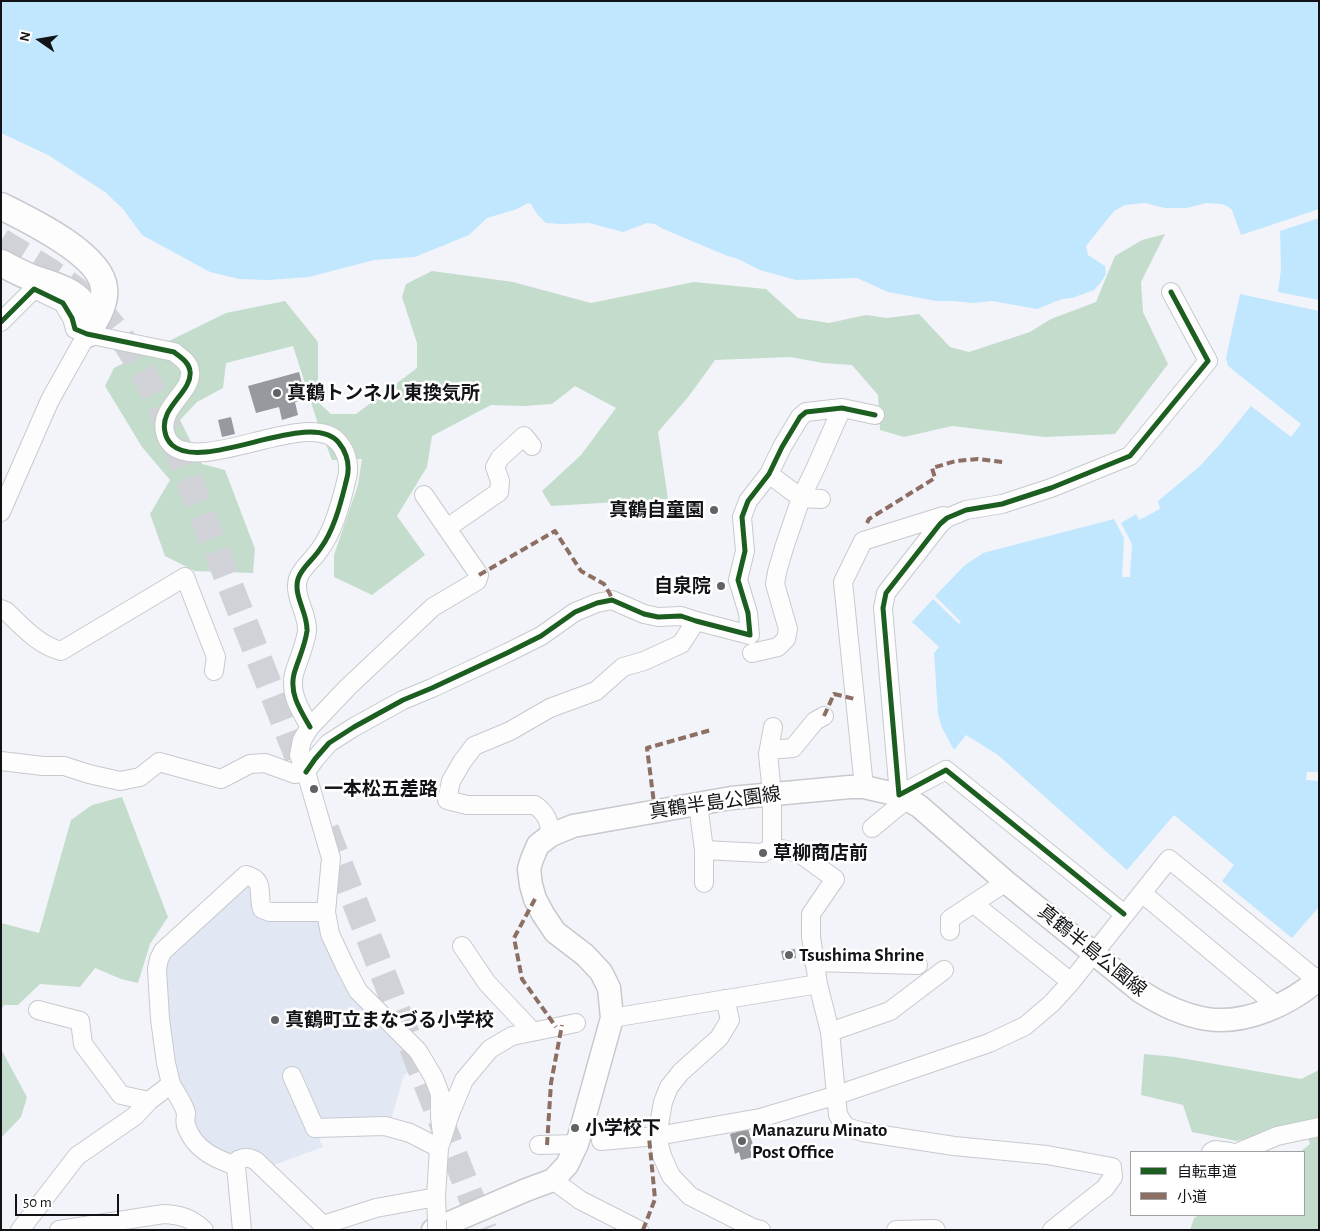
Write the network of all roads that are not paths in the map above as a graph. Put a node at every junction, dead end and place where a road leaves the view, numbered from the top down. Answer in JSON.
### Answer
{"nodes":[{"id":1,"x":1,"y":206,"type":"edge"},
{"id":2,"x":1,"y":263,"type":"edge"},
{"id":3,"x":1171,"y":292,"type":"dead end"},
{"id":4,"x":1,"y":322,"type":"edge"},
{"id":5,"x":87,"y":334,"type":"junction"},
{"id":6,"x":842,"y":408,"type":"junction"},
{"id":7,"x":875,"y":415,"type":"dead end"},
{"id":8,"x":532,"y":446,"type":"dead end"},
{"id":9,"x":769,"y":474,"type":"junction"},
{"id":10,"x":424,"y":495,"type":"dead end"},
{"id":11,"x":801,"y":498,"type":"junction"},
{"id":12,"x":821,"y":499,"type":"dead end"},
{"id":13,"x":1,"y":512,"type":"edge"},
{"id":14,"x":947,"y":518,"type":"junction"},
{"id":15,"x":447,"y":528,"type":"junction"},
{"id":16,"x":1,"y":609,"type":"edge"},
{"id":17,"x":696,"y":622,"type":"junction"},
{"id":18,"x":752,"y":653,"type":"dead end"},
{"id":19,"x":214,"y":670,"type":"dead end"},
{"id":20,"x":824,"y":716,"type":"dead end"},
{"id":21,"x":310,"y":727,"type":"junction"},
{"id":22,"x":773,"y":728,"type":"dead end"},
{"id":23,"x":769,"y":750,"type":"junction"},
{"id":24,"x":1,"y":761,"type":"edge"},
{"id":25,"x":306,"y":772,"type":"junction"},
{"id":26,"x":864,"y":787,"type":"junction"},
{"id":27,"x":772,"y":794,"type":"junction"},
{"id":28,"x":903,"y":798,"type":"junction"},
{"id":29,"x":698,"y":804,"type":"junction"},
{"id":30,"x":872,"y":828,"type":"dead end"},
{"id":31,"x":551,"y":835,"type":"junction"},
{"id":32,"x":772,"y":847,"type":"junction"},
{"id":33,"x":704,"y":850,"type":"junction"},
{"id":34,"x":1006,"y":882,"type":"junction"},
{"id":35,"x":704,"y":883,"type":"dead end"},
{"id":36,"x":1142,"y":893,"type":"junction"},
{"id":37,"x":974,"y":904,"type":"junction"},
{"id":38,"x":326,"y":912,"type":"junction"},
{"id":39,"x":1124,"y":914,"type":"junction"},
{"id":40,"x":950,"y":931,"type":"dead end"},
{"id":41,"x":462,"y":946,"type":"dead end"},
{"id":42,"x":1093,"y":954,"type":"junction"},
{"id":43,"x":814,"y":962,"type":"junction"},
{"id":44,"x":918,"y":965,"type":"dead end"},
{"id":45,"x":944,"y":970,"type":"dead end"},
{"id":46,"x":1318,"y":979,"type":"edge"},
{"id":47,"x":1070,"y":982,"type":"junction"},
{"id":48,"x":818,"y":984,"type":"junction"},
{"id":49,"x":725,"y":999,"type":"junction"},
{"id":50,"x":1277,"y":1006,"type":"junction"},
{"id":51,"x":38,"y":1010,"type":"dead end"},
{"id":52,"x":612,"y":1018,"type":"junction"},
{"id":53,"x":576,"y":1023,"type":"dead end"},
{"id":54,"x":532,"y":1031,"type":"junction"},
{"id":55,"x":830,"y":1032,"type":"junction"},
{"id":56,"x":292,"y":1076,"type":"dead end"},
{"id":57,"x":171,"y":1084,"type":"junction"},
{"id":58,"x":837,"y":1095,"type":"junction"},
{"id":59,"x":149,"y":1101,"type":"junction"},
{"id":60,"x":1319,"y":1126,"type":"edge"},
{"id":61,"x":657,"y":1136,"type":"junction"},
{"id":62,"x":441,"y":1141,"type":"junction"},
{"id":63,"x":601,"y":1141,"type":"dead end"},
{"id":64,"x":577,"y":1144,"type":"junction"},
{"id":65,"x":539,"y":1145,"type":"dead end"},
{"id":66,"x":1240,"y":1151,"type":"edge"},
{"id":67,"x":236,"y":1166,"type":"junction"},
{"id":68,"x":553,"y":1180,"type":"junction"},
{"id":69,"x":436,"y":1196,"type":"junction"},
{"id":70,"x":436,"y":1226,"type":"edge"},
{"id":71,"x":324,"y":1227,"type":"edge"},
{"id":72,"x":20,"y":1230,"type":"edge"},
{"id":73,"x":59,"y":1230,"type":"edge"},
{"id":74,"x":204,"y":1230,"type":"edge"},
{"id":75,"x":242,"y":1230,"type":"edge"},
{"id":76,"x":640,"y":1230,"type":"edge"},
{"id":77,"x":761,"y":1230,"type":"edge"},
{"id":78,"x":896,"y":1230,"type":"edge"},
{"id":79,"x":936,"y":1230,"type":"edge"},
{"id":80,"x":1052,"y":1230,"type":"edge"}],
"edges":[{"from":1,"to":5,"type":"highway"},
{"from":2,"to":5,"type":"highway"},
{"from":3,"to":14,"type":"street"},
{"from":4,"to":5,"type":"street"},
{"from":5,"to":13,"type":"street"},
{"from":5,"to":21,"type":"street"},
{"from":6,"to":7,"type":"street"},
{"from":6,"to":9,"type":"street"},
{"from":6,"to":11,"type":"street"},
{"from":8,"to":15,"type":"street"},
{"from":9,"to":11,"type":"street"},
{"from":9,"to":17,"type":"street"},
{"from":10,"to":15,"type":"street"},
{"from":11,"to":12,"type":"street"},
{"from":11,"to":18,"type":"street"},
{"from":14,"to":26,"type":"street"},
{"from":14,"to":28,"type":"street"},
{"from":15,"to":21,"type":"street"},
{"from":16,"to":19,"type":"street"},
{"from":17,"to":25,"type":"street"},
{"from":17,"to":31,"type":"street"},
{"from":20,"to":23,"type":"street"},
{"from":21,"to":25,"type":"street"},
{"from":22,"to":23,"type":"street"},
{"from":23,"to":27,"type":"street"},
{"from":24,"to":25,"type":"street"},
{"from":25,"to":38,"type":"street"},
{"from":26,"to":27,"type":"main road","name":"真鶴半島公園線"},
{"from":26,"to":28,"type":"main road","name":"真鶴半島公園線"},
{"from":27,"to":29,"type":"main road","name":"真鶴半島公園線"},
{"from":27,"to":32,"type":"street"},
{"from":28,"to":30,"type":"street"},
{"from":28,"to":34,"type":"main road","name":"真鶴半島公園線"},
{"from":28,"to":39,"type":"street"},
{"from":29,"to":31,"type":"main road","name":"真鶴半島公園線"},
{"from":29,"to":33,"type":"street"},
{"from":31,"to":52,"type":"main road","name":"真鶴半島公園線"},
{"from":32,"to":33,"type":"street"},
{"from":32,"to":43,"type":"street"},
{"from":33,"to":35,"type":"street"},
{"from":34,"to":37,"type":"street"},
{"from":34,"to":42,"type":"main road","name":"真鶴半島公園線"},
{"from":36,"to":39,"type":"street"},
{"from":36,"to":46,"type":"street"},
{"from":36,"to":50,"type":"street"},
{"from":37,"to":40,"type":"street"},
{"from":37,"to":47,"type":"street"},
{"from":38,"to":57,"type":"street"},
{"from":38,"to":62,"type":"street"},
{"from":39,"to":42,"type":"street"},
{"from":41,"to":54,"type":"street"},
{"from":42,"to":47,"type":"street"},
{"from":42,"to":50,"type":"main road","name":"真鶴半島公園線"},
{"from":43,"to":44,"type":"street"},
{"from":43,"to":48,"type":"street"},
{"from":45,"to":55,"type":"street"},
{"from":46,"to":50,"type":"main road","name":"真鶴半島公園線"},
{"from":47,"to":58,"type":"street"},
{"from":48,"to":49,"type":"street"},
{"from":48,"to":55,"type":"street"},
{"from":49,"to":52,"type":"street"},
{"from":49,"to":61,"type":"street"},
{"from":51,"to":59,"type":"street"},
{"from":52,"to":64,"type":"main road","name":"真鶴半島公園線"},
{"from":53,"to":54,"type":"street"},
{"from":54,"to":62,"type":"street"},
{"from":55,"to":58,"type":"street"},
{"from":56,"to":62,"type":"street"},
{"from":57,"to":59,"type":"street"},
{"from":57,"to":67,"type":"street"},
{"from":58,"to":61,"type":"street"},
{"from":58,"to":80,"type":"street"},
{"from":59,"to":72,"type":"street"},
{"from":60,"to":66,"type":"street"},
{"from":61,"to":63,"type":"street"},
{"from":61,"to":77,"type":"street"},
{"from":62,"to":69,"type":"street"},
{"from":64,"to":65,"type":"street"},
{"from":64,"to":68,"type":"main road","name":"真鶴半島公園線"},
{"from":67,"to":71,"type":"street"},
{"from":67,"to":75,"type":"street"},
{"from":68,"to":70,"type":"main road","name":"真鶴半島公園線"},
{"from":68,"to":76,"type":"street"},
{"from":69,"to":70,"type":"street"},
{"from":69,"to":71,"type":"street"},
{"from":73,"to":74,"type":"street"},
{"from":78,"to":79,"type":"street"}]}
